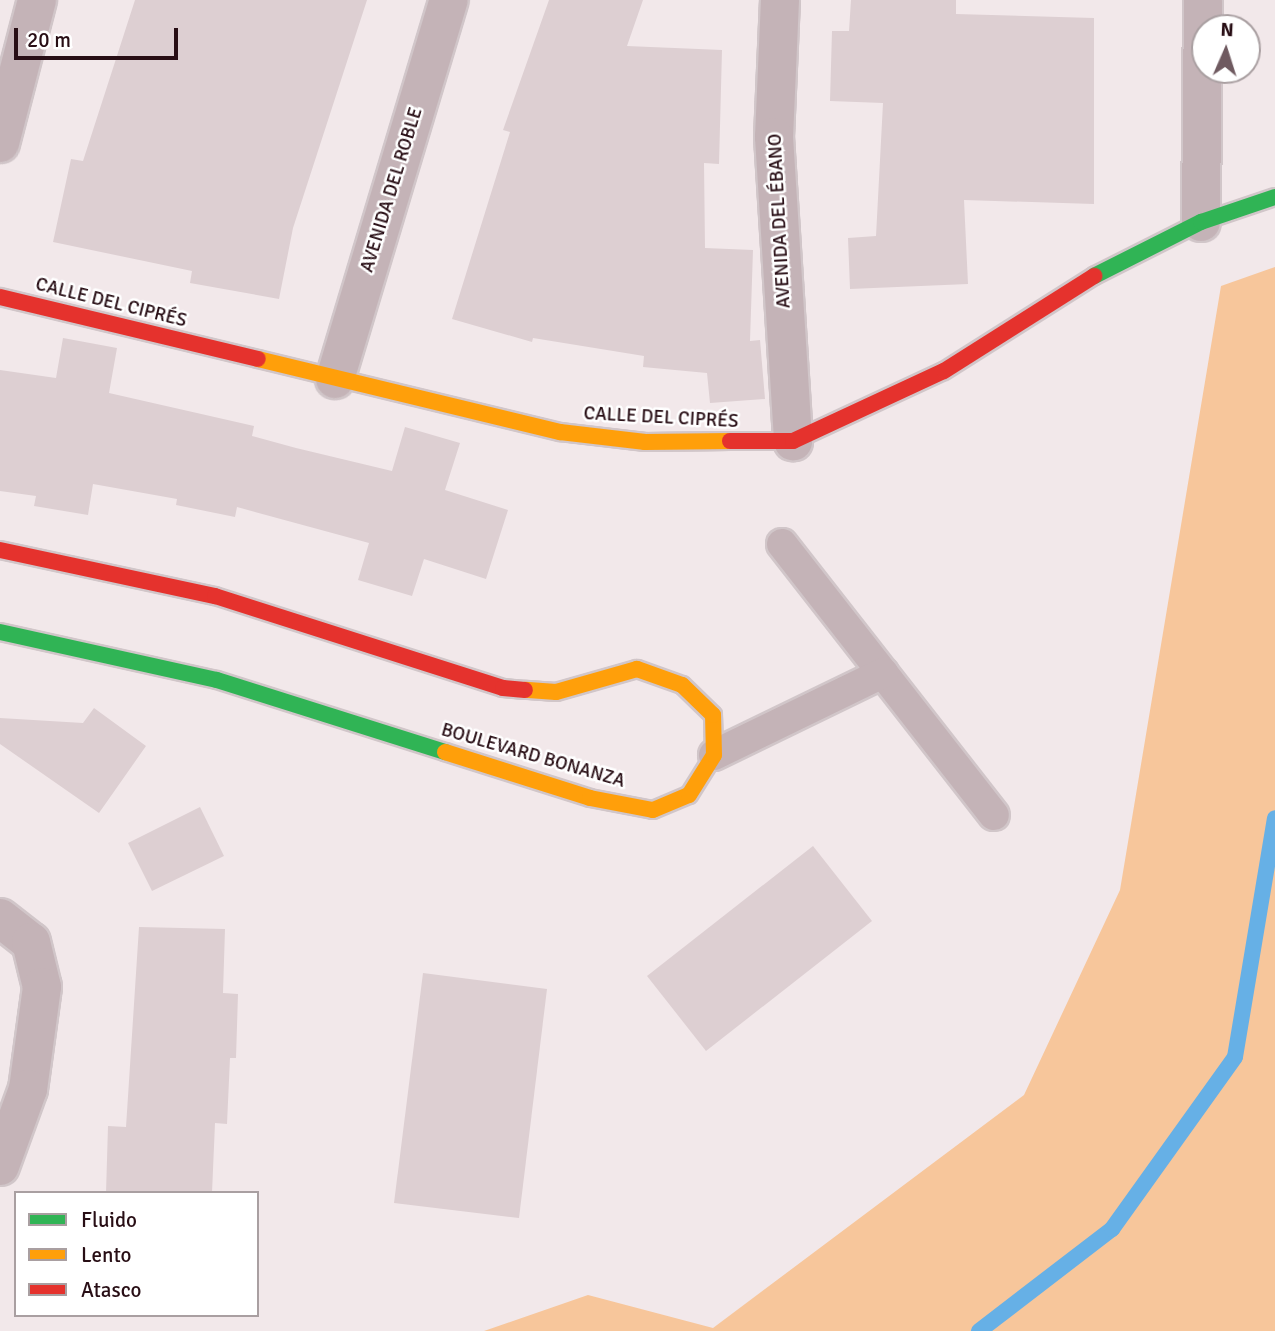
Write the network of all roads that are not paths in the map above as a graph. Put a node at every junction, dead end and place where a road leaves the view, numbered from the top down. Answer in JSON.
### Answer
{"nodes":[{"id":1,"x":37,"y":0,"type":"edge"},
{"id":2,"x":449,"y":0,"type":"edge"},
{"id":3,"x":780,"y":0,"type":"edge"},
{"id":4,"x":1203,"y":0,"type":"edge"},
{"id":5,"x":0,"y":144,"type":"edge"},
{"id":6,"x":1275,"y":197,"type":"edge"},
{"id":7,"x":1201,"y":222,"type":"junction"},
{"id":8,"x":0,"y":297,"type":"edge"},
{"id":9,"x":335,"y":379,"type":"junction"},
{"id":10,"x":793,"y":441,"type":"junction"},
{"id":11,"x":782,"y":544,"type":"dead end"},
{"id":12,"x":0,"y":550,"type":"edge"},
{"id":13,"x":0,"y":632,"type":"edge"},
{"id":14,"x":883,"y":673,"type":"junction"},
{"id":15,"x":714,"y":755,"type":"junction"},
{"id":16,"x":994,"y":815,"type":"dead end"},
{"id":17,"x":0,"y":918,"type":"edge"},
{"id":18,"x":0,"y":1166,"type":"edge"}],
"edges":[{"from":1,"to":5,"type":"street"},
{"from":2,"to":9,"type":"street","name":"AVENIDA DEL ROBLE"},
{"from":3,"to":10,"type":"street","name":"AVENIDA DEL ÉBANO"},
{"from":4,"to":7,"type":"street"},
{"from":6,"to":7,"type":"street","name":"CALLE DEL CIPRÉS"},
{"from":7,"to":10,"type":"street","name":"CALLE DEL CIPRÉS"},
{"from":8,"to":9,"type":"street","name":"CALLE DEL CIPRÉS"},
{"from":9,"to":10,"type":"street","name":"CALLE DEL CIPRÉS"},
{"from":11,"to":14,"type":"lane"},
{"from":12,"to":15,"type":"street"},
{"from":13,"to":15,"type":"street","name":"BOULEVARD BONANZA"},
{"from":14,"to":15,"type":"lane"},
{"from":14,"to":16,"type":"lane"},
{"from":17,"to":18,"type":"street"}]}
